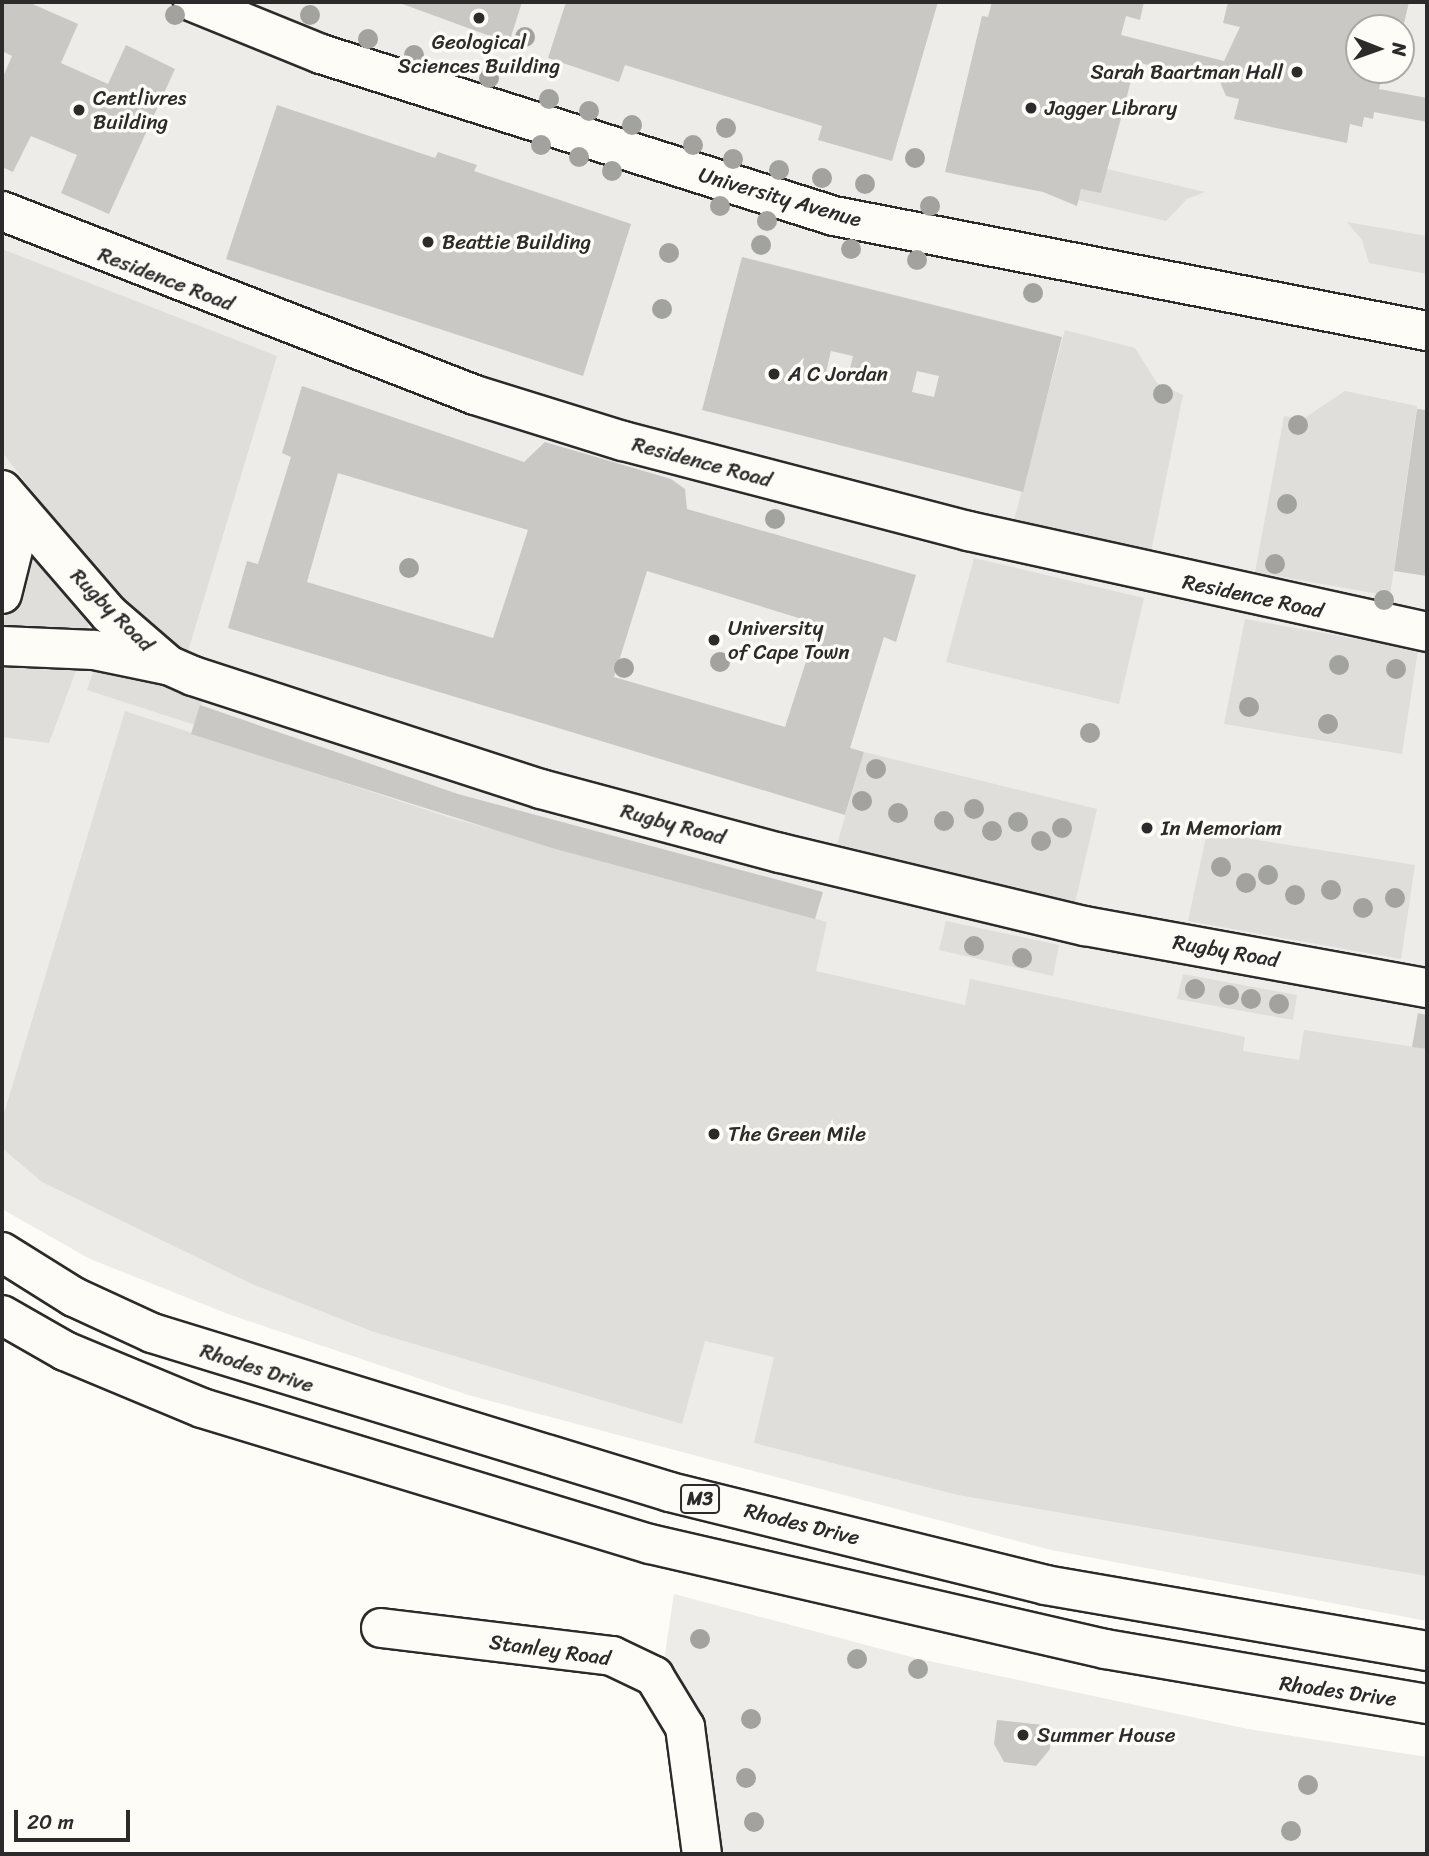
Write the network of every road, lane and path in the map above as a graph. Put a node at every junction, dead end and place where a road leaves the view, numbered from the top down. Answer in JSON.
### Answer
{"nodes":[{"id":1,"x":193,"y":2,"type":"edge"},
{"id":2,"x":2,"y":211,"type":"edge"},
{"id":3,"x":1427,"y":331,"type":"edge"},
{"id":4,"x":8,"y":498,"type":"edge"},
{"id":5,"x":2,"y":594,"type":"edge"},
{"id":6,"x":1427,"y":632,"type":"edge"},
{"id":7,"x":2,"y":646,"type":"edge"},
{"id":8,"x":168,"y":665,"type":"junction"},
{"id":9,"x":1427,"y":988,"type":"edge"},
{"id":10,"x":2,"y":1252,"type":"edge"},
{"id":11,"x":2,"y":1315,"type":"edge"},
{"id":12,"x":381,"y":1628,"type":"dead end"},
{"id":13,"x":1427,"y":1651,"type":"edge"},
{"id":14,"x":1427,"y":1704,"type":"edge"},
{"id":15,"x":702,"y":1854,"type":"edge"}],
"edges":[{"from":1,"to":3,"type":"main road","name":"University Avenue"},
{"from":2,"to":6,"type":"main road","name":"Residence Road"},
{"from":4,"to":5,"type":"main road"},
{"from":4,"to":8,"type":"main road","name":"Rugby Road"},
{"from":7,"to":8,"type":"main road"},
{"from":8,"to":9,"type":"main road","name":"Rugby Road"},
{"from":10,"to":13,"type":"main road","name":"Rhodes Drive","number":"M3"},
{"from":11,"to":14,"type":"main road","name":"Rhodes Drive"},
{"from":12,"to":15,"type":"main road","name":"Stanley Road"}]}
